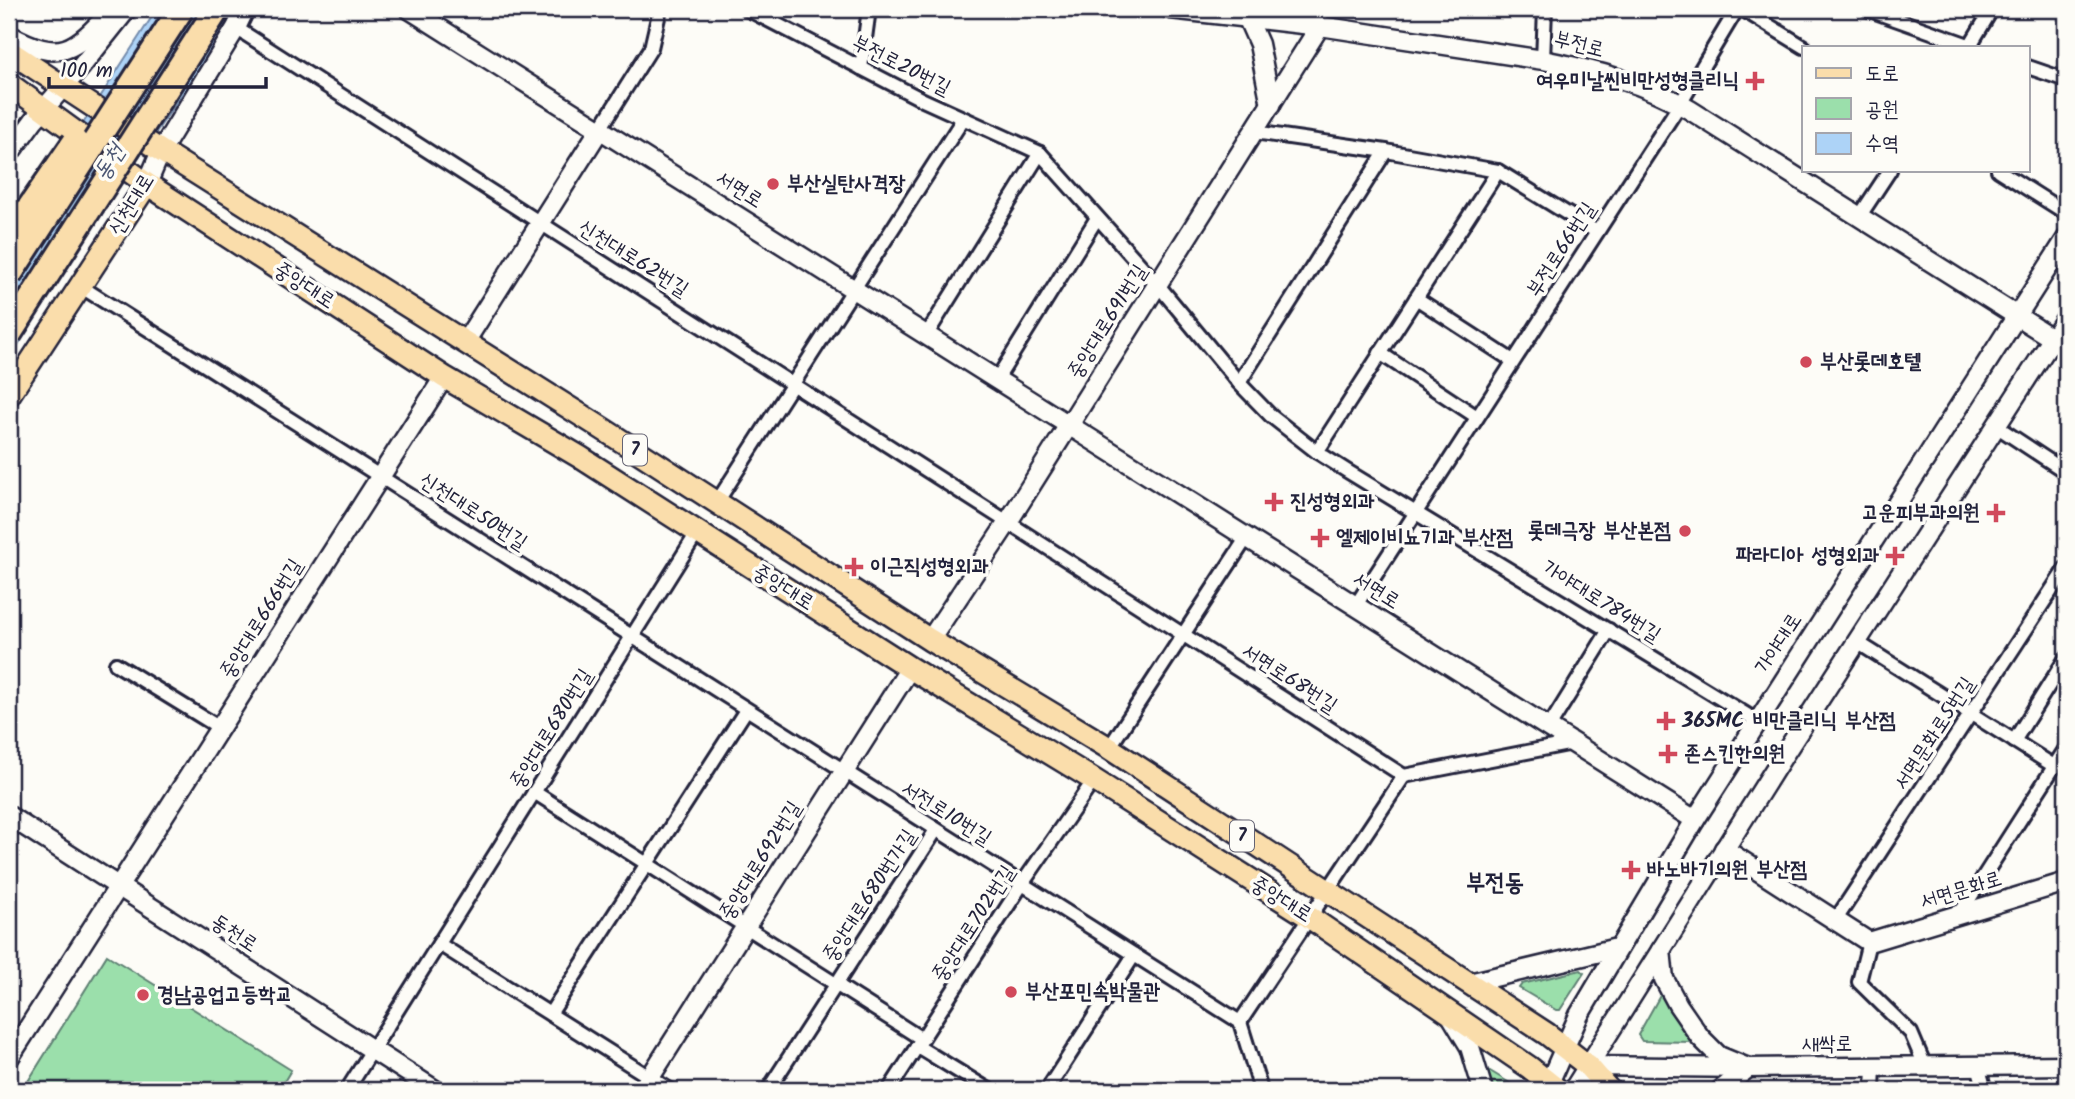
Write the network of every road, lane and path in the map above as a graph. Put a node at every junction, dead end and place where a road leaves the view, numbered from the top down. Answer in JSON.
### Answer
{"nodes":[{"id":1,"x":114,"y":9,"type":"edge"},
{"id":2,"x":127,"y":9,"type":"edge"},
{"id":3,"x":181,"y":9,"type":"edge"},
{"id":4,"x":200,"y":9,"type":"edge"},
{"id":5,"x":217,"y":9,"type":"edge"},
{"id":6,"x":245,"y":9,"type":"edge"},
{"id":7,"x":258,"y":9,"type":"edge"},
{"id":8,"x":409,"y":9,"type":"edge"},
{"id":9,"x":660,"y":9,"type":"edge"},
{"id":10,"x":747,"y":9,"type":"edge"},
{"id":11,"x":869,"y":9,"type":"edge"},
{"id":12,"x":1170,"y":9,"type":"edge"},
{"id":13,"x":1545,"y":9,"type":"edge"},
{"id":14,"x":1737,"y":9,"type":"edge"},
{"id":15,"x":1742,"y":9,"type":"edge"},
{"id":16,"x":1867,"y":9,"type":"edge"},
{"id":17,"x":1992,"y":9,"type":"edge"},
{"id":18,"x":1247,"y":17,"type":"junction"},
{"id":19,"x":1321,"y":17,"type":"edge"},
{"id":20,"x":236,"y":28,"type":"junction"},
{"id":21,"x":9,"y":35,"type":"edge"},
{"id":22,"x":158,"y":43,"type":"junction"},
{"id":23,"x":1802,"y":46,"type":"edge"},
{"id":24,"x":1968,"y":46,"type":"edge"},
{"id":25,"x":1972,"y":46,"type":"edge"},
{"id":26,"x":9,"y":51,"type":"edge"},
{"id":27,"x":1543,"y":60,"type":"junction"},
{"id":28,"x":2030,"y":67,"type":"edge"},
{"id":29,"x":861,"y":68,"type":"junction"},
{"id":30,"x":2066,"y":80,"type":"edge"},
{"id":31,"x":9,"y":84,"type":"edge"},
{"id":32,"x":63,"y":88,"type":"junction"},
{"id":33,"x":1680,"y":104,"type":"junction"},
{"id":34,"x":1271,"y":105,"type":"junction"},
{"id":35,"x":44,"y":108,"type":"junction"},
{"id":36,"x":962,"y":118,"type":"junction"},
{"id":37,"x":600,"y":129,"type":"junction"},
{"id":38,"x":1254,"y":132,"type":"junction"},
{"id":39,"x":1386,"y":150,"type":"junction"},
{"id":40,"x":161,"y":151,"type":"junction"},
{"id":41,"x":1040,"y":153,"type":"junction"},
{"id":42,"x":9,"y":154,"type":"edge"},
{"id":43,"x":1498,"y":171,"type":"junction"},
{"id":44,"x":1889,"y":172,"type":"edge"},
{"id":45,"x":2001,"y":172,"type":"edge"},
{"id":46,"x":147,"y":184,"type":"junction"},
{"id":47,"x":2066,"y":213,"type":"edge"},
{"id":48,"x":1859,"y":217,"type":"junction"},
{"id":49,"x":1097,"y":218,"type":"junction"},
{"id":50,"x":541,"y":223,"type":"junction"},
{"id":51,"x":1597,"y":232,"type":"junction"},
{"id":52,"x":9,"y":238,"type":"edge"},
{"id":53,"x":2066,"y":239,"type":"edge"},
{"id":54,"x":9,"y":275,"type":"edge"},
{"id":55,"x":1158,"y":285,"type":"junction"},
{"id":56,"x":80,"y":286,"type":"junction"},
{"id":57,"x":855,"y":289,"type":"junction"},
{"id":58,"x":1413,"y":302,"type":"junction"},
{"id":59,"x":9,"y":305,"type":"edge"},
{"id":60,"x":2015,"y":316,"type":"junction"},
{"id":61,"x":2066,"y":318,"type":"edge"},
{"id":62,"x":9,"y":334,"type":"edge"},
{"id":63,"x":927,"y":334,"type":"junction"},
{"id":64,"x":465,"y":342,"type":"junction"},
{"id":65,"x":2060,"y":343,"type":"edge"},
{"id":66,"x":1380,"y":353,"type":"junction"},
{"id":67,"x":1513,"y":361,"type":"junction"},
{"id":68,"x":444,"y":377,"type":"junction"},
{"id":69,"x":997,"y":379,"type":"junction"},
{"id":70,"x":1239,"y":383,"type":"junction"},
{"id":71,"x":793,"y":384,"type":"junction"},
{"id":72,"x":9,"y":395,"type":"edge"},
{"id":73,"x":1477,"y":417,"type":"junction"},
{"id":74,"x":1070,"y":425,"type":"junction"},
{"id":75,"x":1996,"y":426,"type":"junction"},
{"id":76,"x":1317,"y":452,"type":"junction"},
{"id":77,"x":2066,"y":472,"type":"edge"},
{"id":78,"x":380,"y":476,"type":"junction"},
{"id":79,"x":717,"y":502,"type":"junction"},
{"id":80,"x":1416,"y":512,"type":"junction"},
{"id":81,"x":1008,"y":522,"type":"junction"},
{"id":82,"x":697,"y":533,"type":"junction"},
{"id":83,"x":1247,"y":537,"type":"junction"},
{"id":84,"x":2066,"y":568,"type":"edge"},
{"id":85,"x":1356,"y":605,"type":"junction"},
{"id":86,"x":1609,"y":630,"type":"junction"},
{"id":87,"x":1184,"y":634,"type":"junction"},
{"id":88,"x":632,"y":637,"type":"junction"},
{"id":89,"x":930,"y":639,"type":"junction"},
{"id":90,"x":1857,"y":642,"type":"junction"},
{"id":91,"x":2066,"y":659,"type":"edge"},
{"id":92,"x":116,"y":664,"type":"dead end"},
{"id":93,"x":910,"y":668,"type":"junction"},
{"id":94,"x":746,"y":710,"type":"junction"},
{"id":95,"x":1971,"y":714,"type":"junction"},
{"id":96,"x":1756,"y":721,"type":"junction"},
{"id":97,"x":220,"y":727,"type":"junction"},
{"id":98,"x":1549,"y":727,"type":"junction"},
{"id":99,"x":2014,"y":741,"type":"junction"},
{"id":100,"x":1573,"y":743,"type":"junction"},
{"id":101,"x":1109,"y":748,"type":"junction"},
{"id":102,"x":2066,"y":748,"type":"edge"},
{"id":103,"x":2054,"y":766,"type":"junction"},
{"id":104,"x":844,"y":772,"type":"junction"},
{"id":105,"x":1404,"y":776,"type":"junction"},
{"id":106,"x":1094,"y":780,"type":"junction"},
{"id":107,"x":534,"y":792,"type":"junction"},
{"id":108,"x":9,"y":816,"type":"edge"},
{"id":109,"x":1695,"y":820,"type":"junction"},
{"id":110,"x":936,"y":830,"type":"junction"},
{"id":111,"x":1724,"y":849,"type":"junction"},
{"id":112,"x":647,"y":864,"type":"junction"},
{"id":113,"x":2066,"y":882,"type":"edge"},
{"id":114,"x":1022,"y":884,"type":"junction"},
{"id":115,"x":118,"y":886,"type":"junction"},
{"id":116,"x":1326,"y":891,"type":"junction"},
{"id":117,"x":1959,"y":915,"type":"junction"},
{"id":118,"x":1309,"y":917,"type":"junction"},
{"id":119,"x":1835,"y":921,"type":"junction"},
{"id":120,"x":746,"y":926,"type":"junction"},
{"id":121,"x":1869,"y":942,"type":"junction"},
{"id":122,"x":439,"y":944,"type":"junction"},
{"id":123,"x":1618,"y":948,"type":"junction"},
{"id":124,"x":1661,"y":950,"type":"junction"},
{"id":125,"x":1134,"y":955,"type":"junction"},
{"id":126,"x":1469,"y":983,"type":"junction"},
{"id":127,"x":836,"y":984,"type":"junction"},
{"id":128,"x":550,"y":1014,"type":"junction"},
{"id":129,"x":1450,"y":1014,"type":"junction"},
{"id":130,"x":1240,"y":1022,"type":"junction"},
{"id":131,"x":920,"y":1042,"type":"junction"},
{"id":132,"x":1565,"y":1048,"type":"junction"},
{"id":133,"x":372,"y":1050,"type":"junction"},
{"id":134,"x":9,"y":1058,"type":"edge"},
{"id":135,"x":2066,"y":1065,"type":"edge"},
{"id":136,"x":1588,"y":1066,"type":"junction"},
{"id":137,"x":1925,"y":1066,"type":"junction"},
{"id":138,"x":1978,"y":1066,"type":"junction"},
{"id":139,"x":1874,"y":1067,"type":"junction"},
{"id":140,"x":1748,"y":1068,"type":"junction"},
{"id":141,"x":646,"y":1084,"type":"edge"},
{"id":142,"x":1551,"y":1088,"type":"edge"},
{"id":143,"x":347,"y":1090,"type":"edge"},
{"id":144,"x":435,"y":1090,"type":"edge"},
{"id":145,"x":670,"y":1090,"type":"edge"},
{"id":146,"x":768,"y":1090,"type":"edge"},
{"id":147,"x":889,"y":1090,"type":"edge"},
{"id":148,"x":989,"y":1090,"type":"edge"},
{"id":149,"x":1047,"y":1090,"type":"edge"},
{"id":150,"x":1261,"y":1090,"type":"edge"},
{"id":151,"x":1483,"y":1090,"type":"edge"},
{"id":152,"x":1573,"y":1090,"type":"edge"},
{"id":153,"x":1609,"y":1090,"type":"edge"},
{"id":154,"x":1721,"y":1090,"type":"edge"},
{"id":155,"x":1873,"y":1090,"type":"edge"},
{"id":156,"x":1985,"y":1090,"type":"edge"}],
"edges":[{"from":1,"to":21,"type":"main road"},
{"from":2,"to":32,"type":"main road"},
{"from":3,"to":22,"type":"highway","bridge":true},
{"from":4,"to":59,"type":"highway"},
{"from":5,"to":62,"type":"highway","bridge":true},
{"from":6,"to":20,"type":"main road","name":"신천대로"},
{"from":7,"to":20,"type":"main road"},
{"from":8,"to":37,"type":"main road","name":"서면로"},
{"from":9,"to":37,"type":"street"},
{"from":10,"to":29,"type":"street","name":"부전로20번길"},
{"from":11,"to":29,"type":"street"},
{"from":12,"to":18,"type":"main road","name":"부전로"},
{"from":13,"to":27,"type":"street"},
{"from":14,"to":33,"type":"street","name":"부전로66번길"},
{"from":15,"to":23,"type":"street"},
{"from":16,"to":24,"type":"street"},
{"from":17,"to":25,"type":"street"},
{"from":18,"to":19,"type":"main road","name":"부전로"},
{"from":18,"to":34,"type":"main road"},
{"from":19,"to":27,"type":"main road","name":"부전로"},
{"from":19,"to":34,"type":"main road","name":"중앙대로691번길"},
{"from":20,"to":40,"type":"main road","name":"신천대로"},
{"from":20,"to":50,"type":"street","name":"신천대로62번길"},
{"from":22,"to":52,"type":"highway","bridge":true},
{"from":22,"to":54,"type":"highway","bridge":true},
{"from":26,"to":32,"type":"main road","name":"중앙대로","number":"7"},
{"from":27,"to":33,"type":"main road","name":"부전로"},
{"from":28,"to":30,"type":"street"},
{"from":29,"to":36,"type":"street","name":"부전로20번길"},
{"from":31,"to":35,"type":"main road","name":"중앙대로","number":"7"},
{"from":32,"to":35,"type":"main road"},
{"from":32,"to":40,"type":"main road","name":"중앙대로","number":"7","bridge":true},
{"from":33,"to":48,"type":"main road","name":"부전로"},
{"from":33,"to":51,"type":"street","name":"부전로66번길"},
{"from":34,"to":38,"type":"main road","name":"중앙대로691번길"},
{"from":35,"to":42,"type":"main road"},
{"from":35,"to":46,"type":"main road","name":"중앙대로","number":"7","bridge":true},
{"from":36,"to":41,"type":"street","name":"부전로20번길"},
{"from":36,"to":57,"type":"street","name":"부전로20번길"},
{"from":37,"to":50,"type":"main road"},
{"from":37,"to":57,"type":"main road","name":"서면로"},
{"from":38,"to":39,"type":"street"},
{"from":38,"to":55,"type":"main road","name":"중앙대로691번길"},
{"from":39,"to":43,"type":"street"},
{"from":39,"to":70,"type":"street"},
{"from":40,"to":46,"type":"main road","name":"신천대로"},
{"from":40,"to":64,"type":"main road","name":"중앙대로","number":"7"},
{"from":41,"to":49,"type":"street","name":"부전로20번길"},
{"from":41,"to":63,"type":"street"},
{"from":43,"to":51,"type":"street"},
{"from":43,"to":58,"type":"street"},
{"from":44,"to":48,"type":"street"},
{"from":45,"to":47,"type":"street"},
{"from":46,"to":56,"type":"main road","name":"신천대로"},
{"from":46,"to":68,"type":"main road","name":"중앙대로","number":"7"},
{"from":48,"to":60,"type":"main road","name":"부전로"},
{"from":49,"to":55,"type":"street","name":"부전로20번길"},
{"from":49,"to":69,"type":"street"},
{"from":50,"to":64,"type":"main road"},
{"from":50,"to":71,"type":"street","name":"신천대로62번길"},
{"from":51,"to":67,"type":"street","name":"부전로66번길"},
{"from":53,"to":60,"type":"main road","name":"가야대로"},
{"from":55,"to":70,"type":"street","name":"가야대로784번길"},
{"from":55,"to":74,"type":"main road","name":"중앙대로691번길"},
{"from":56,"to":72,"type":"main road","name":"신천대로"},
{"from":56,"to":78,"type":"street","name":"신천대로50번길"},
{"from":57,"to":63,"type":"main road","name":"서면로"},
{"from":57,"to":71,"type":"street"},
{"from":58,"to":66,"type":"street"},
{"from":58,"to":67,"type":"street"},
{"from":60,"to":65,"type":"main road","name":"부전로"},
{"from":60,"to":96,"type":"main road","name":"가야대로"},
{"from":61,"to":65,"type":"main road"},
{"from":63,"to":69,"type":"main road","name":"서면로"},
{"from":64,"to":79,"type":"main road","name":"중앙대로","number":"7"},
{"from":65,"to":75,"type":"main road"},
{"from":66,"to":73,"type":"street"},
{"from":66,"to":76,"type":"street"},
{"from":67,"to":73,"type":"street","name":"부전로66번길"},
{"from":68,"to":78,"type":"main road","name":"중앙대로666번길"},
{"from":68,"to":82,"type":"main road","name":"중앙대로","number":"7"},
{"from":69,"to":74,"type":"main road","name":"서면로"},
{"from":70,"to":76,"type":"street","name":"가야대로784번길"},
{"from":71,"to":79,"type":"street"},
{"from":71,"to":81,"type":"street","name":"신천대로62번길"},
{"from":73,"to":80,"type":"street","name":"부전로66번길"},
{"from":74,"to":81,"type":"main road","name":"중앙대로691번길"},
{"from":74,"to":83,"type":"main road","name":"서면로"},
{"from":75,"to":77,"type":"street"},
{"from":75,"to":90,"type":"main road"},
{"from":76,"to":80,"type":"street","name":"가야대로784번길"},
{"from":78,"to":88,"type":"street","name":"신천대로50번길"},
{"from":78,"to":97,"type":"main road","name":"중앙대로666번길"},
{"from":79,"to":89,"type":"main road","name":"중앙대로","number":"7"},
{"from":80,"to":85,"type":"street","name":"부전로66번길"},
{"from":80,"to":86,"type":"street","name":"가야대로784번길"},
{"from":81,"to":87,"type":"street","name":"서면로68번길"},
{"from":81,"to":89,"type":"main road","name":"중앙대로691번길"},
{"from":82,"to":88,"type":"street","name":"중앙대로680번길"},
{"from":82,"to":93,"type":"main road","name":"중앙대로","number":"7"},
{"from":83,"to":85,"type":"main road","name":"서면로"},
{"from":83,"to":87,"type":"street"},
{"from":84,"to":95,"type":"street","name":"서면문화로5번길"},
{"from":85,"to":98,"type":"main road","name":"서면로"},
{"from":86,"to":96,"type":"street","name":"가야대로784번길"},
{"from":86,"to":98,"type":"street"},
{"from":87,"to":101,"type":"street"},
{"from":87,"to":105,"type":"street","name":"서면로68번길"},
{"from":88,"to":94,"type":"street","name":"신천대로50번길"},
{"from":88,"to":107,"type":"street","name":"중앙대로680번길"},
{"from":89,"to":101,"type":"main road","name":"중앙대로","number":"7"},
{"from":90,"to":95,"type":"street"},
{"from":90,"to":111,"type":"main road"},
{"from":91,"to":99,"type":"street"},
{"from":92,"to":97,"type":"street"},
{"from":93,"to":104,"type":"main road","name":"중앙대로692번길"},
{"from":93,"to":106,"type":"main road","name":"중앙대로","number":"7"},
{"from":94,"to":104,"type":"street","name":"신천대로50번길"},
{"from":94,"to":112,"type":"street"},
{"from":95,"to":99,"type":"street"},
{"from":95,"to":119,"type":"street","name":"서면문화로5번길"},
{"from":96,"to":109,"type":"main road","name":"가야대로"},
{"from":97,"to":115,"type":"main road","name":"중앙대로666번길"},
{"from":98,"to":100,"type":"main road","name":"서면로"},
{"from":99,"to":103,"type":"street"},
{"from":100,"to":105,"type":"street"},
{"from":100,"to":109,"type":"main road","name":"서면로"},
{"from":101,"to":116,"type":"main road","name":"중앙대로","number":"7"},
{"from":102,"to":103,"type":"street"},
{"from":103,"to":117,"type":"street"},
{"from":104,"to":110,"type":"street","name":"서전로10번길"},
{"from":104,"to":120,"type":"main road","name":"중앙대로692번길"},
{"from":105,"to":116,"type":"street"},
{"from":106,"to":114,"type":"street","name":"중앙대로702번길"},
{"from":106,"to":118,"type":"main road","name":"중앙대로","number":"7"},
{"from":107,"to":112,"type":"street","name":"중앙대로680번가길"},
{"from":107,"to":122,"type":"street","name":"중앙대로680번길"},
{"from":108,"to":115,"type":"main road","name":"동천로"},
{"from":109,"to":123,"type":"main road","name":"가야대로"},
{"from":110,"to":114,"type":"street","name":"서전로10번길"},
{"from":110,"to":127,"type":"street","name":"중앙대로680번가길"},
{"from":111,"to":119,"type":"main road"},
{"from":111,"to":124,"type":"main road"},
{"from":112,"to":120,"type":"street","name":"중앙대로680번가길"},
{"from":112,"to":128,"type":"street"},
{"from":113,"to":117,"type":"main road","name":"서면문화로"},
{"from":114,"to":125,"type":"street","name":"서전로10번길"},
{"from":114,"to":131,"type":"street","name":"중앙대로702번길"},
{"from":115,"to":133,"type":"main road","name":"동천로"},
{"from":115,"to":134,"type":"main road","name":"중앙대로666번길"},
{"from":116,"to":118,"type":"street"},
{"from":116,"to":126,"type":"main road","name":"중앙대로","number":"7"},
{"from":117,"to":121,"type":"main road","name":"서면문화로"},
{"from":118,"to":129,"type":"main road","name":"중앙대로","number":"7"},
{"from":118,"to":130,"type":"street"},
{"from":119,"to":121,"type":"main road"},
{"from":120,"to":127,"type":"street","name":"중앙대로680번가길"},
{"from":120,"to":141,"type":"main road","name":"중앙대로692번길"},
{"from":121,"to":137,"type":"street"},
{"from":122,"to":128,"type":"street"},
{"from":122,"to":133,"type":"street","name":"중앙대로680번길"},
{"from":123,"to":126,"type":"main road"},
{"from":123,"to":132,"type":"main road","name":"가야대로"},
{"from":124,"to":136,"type":"main road"},
{"from":124,"to":140,"type":"main road"},
{"from":125,"to":130,"type":"street","name":"서전로10번길"},
{"from":125,"to":149,"type":"street"},
{"from":126,"to":132,"type":"main road","name":"중앙대로","number":"7"},
{"from":127,"to":131,"type":"street","name":"중앙대로680번가길"},
{"from":127,"to":146,"type":"street"},
{"from":128,"to":141,"type":"street"},
{"from":129,"to":142,"type":"main road","name":"중앙대로","number":"7"},
{"from":129,"to":151,"type":"main road"},
{"from":130,"to":150,"type":"street"},
{"from":131,"to":147,"type":"street","name":"중앙대로702번길"},
{"from":131,"to":148,"type":"street","name":"중앙대로680번가길"},
{"from":132,"to":136,"type":"main road","name":"중앙대로","number":"7"},
{"from":132,"to":142,"type":"main road","name":"가야대로"},
{"from":133,"to":143,"type":"street","name":"중앙대로680번길"},
{"from":133,"to":144,"type":"main road","name":"동천로"},
{"from":135,"to":138,"type":"main road","name":"새싹로"},
{"from":136,"to":140,"type":"main road","name":"새싹로"},
{"from":136,"to":152,"type":"main road"},
{"from":136,"to":153,"type":"main road","name":"중앙대로","number":"7"},
{"from":137,"to":138,"type":"main road","name":"새싹로"},
{"from":137,"to":139,"type":"main road","name":"새싹로"},
{"from":138,"to":156,"type":"street"},
{"from":139,"to":140,"type":"main road","name":"새싹로"},
{"from":139,"to":155,"type":"street"},
{"from":140,"to":154,"type":"main road"},
{"from":141,"to":145,"type":"street"}]}
